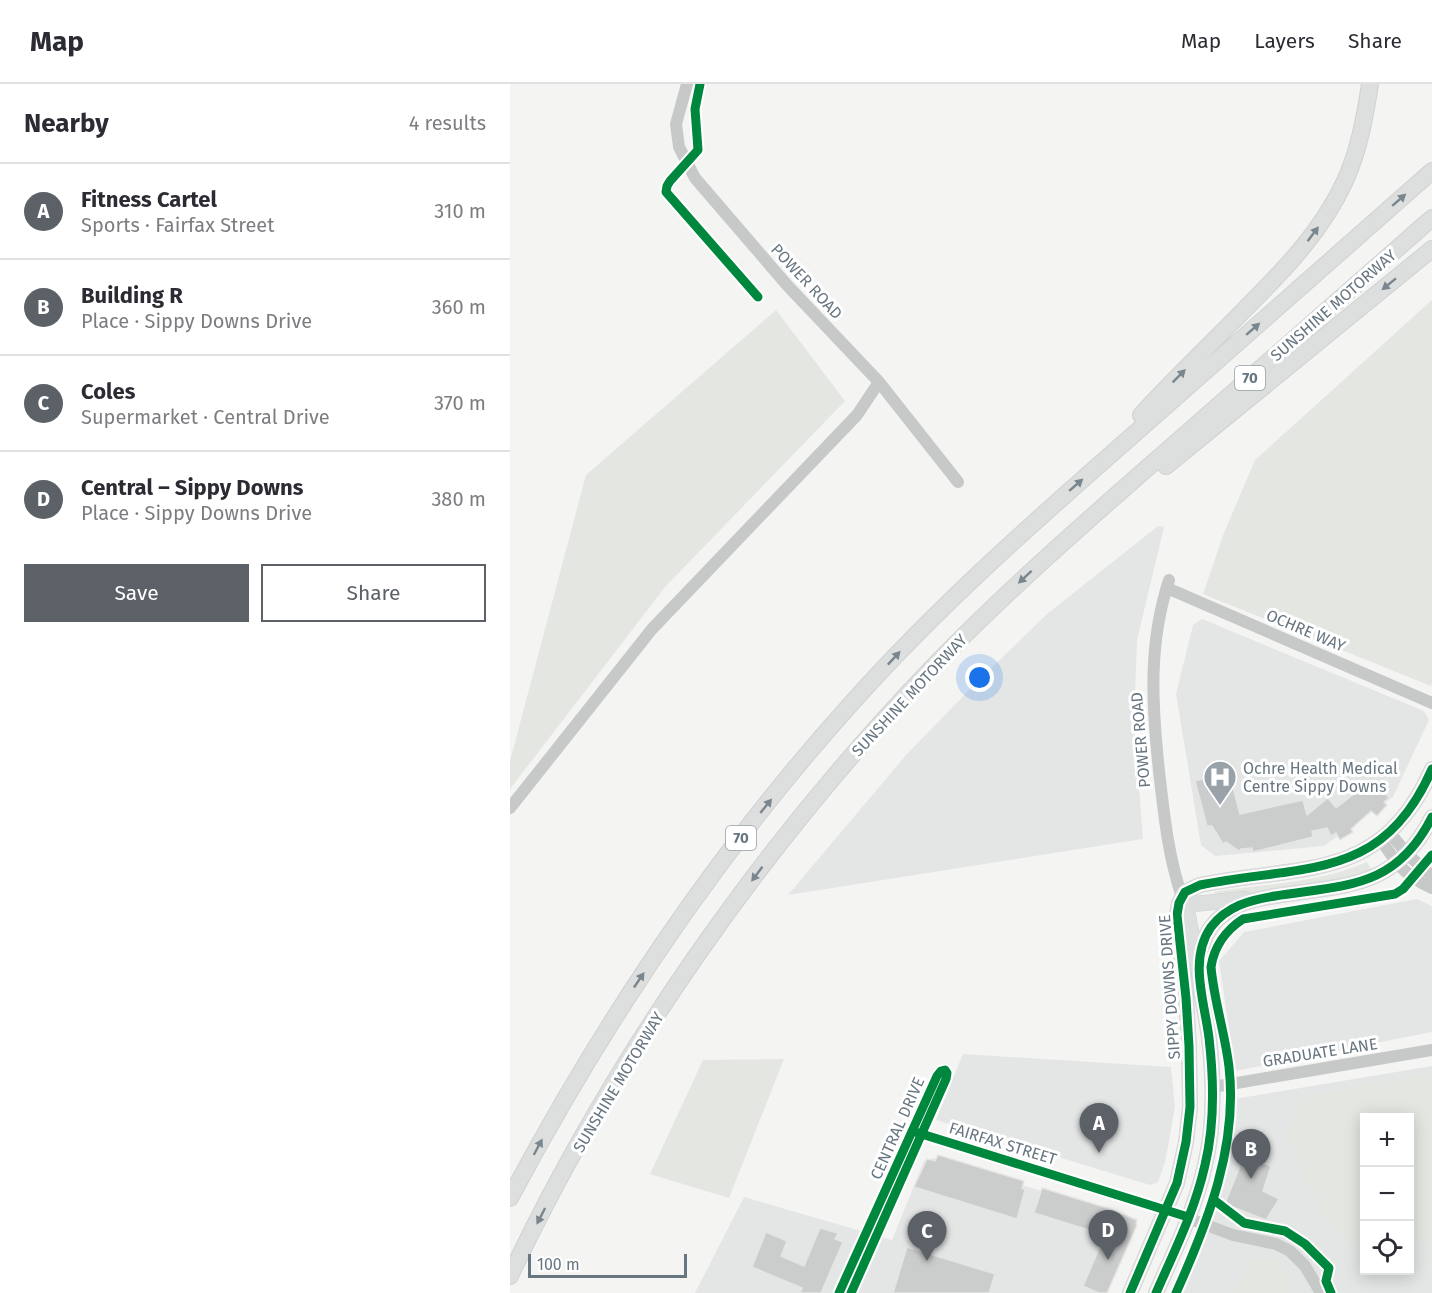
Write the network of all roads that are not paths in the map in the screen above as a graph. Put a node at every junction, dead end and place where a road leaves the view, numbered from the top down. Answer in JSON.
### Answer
{"nodes":[{"id":1,"x":687,"y":84,"type":"edge"},
{"id":2,"x":1370,"y":84,"type":"edge"},
{"id":3,"x":1432,"y":171,"type":"edge"},
{"id":4,"x":1432,"y":218,"type":"edge"},
{"id":5,"x":1432,"y":249,"type":"edge"},
{"id":6,"x":879,"y":382,"type":"junction"},
{"id":7,"x":1130,"y":437,"type":"junction"},
{"id":8,"x":958,"y":482,"type":"dead end"},
{"id":9,"x":1068,"y":538,"type":"junction"},
{"id":10,"x":1168,"y":584,"type":"joint"},
{"id":11,"x":1432,"y":703,"type":"edge"},
{"id":12,"x":1432,"y":769,"type":"edge"},
{"id":13,"x":510,"y":808,"type":"edge"},
{"id":14,"x":1432,"y":818,"type":"edge"},
{"id":15,"x":1385,"y":836,"type":"junction"},
{"id":16,"x":1402,"y":860,"type":"junction"},
{"id":17,"x":1432,"y":876,"type":"edge"},
{"id":18,"x":1432,"y":888,"type":"edge"},
{"id":19,"x":1182,"y":897,"type":"junction"},
{"id":20,"x":1256,"y":899,"type":"junction"},
{"id":21,"x":1199,"y":972,"type":"junction"},
{"id":22,"x":1432,"y":1050,"type":"edge"},
{"id":23,"x":1213,"y":1087,"type":"junction"},
{"id":24,"x":916,"y":1133,"type":"junction"},
{"id":25,"x":510,"y":1198,"type":"edge"},
{"id":26,"x":1166,"y":1210,"type":"junction"},
{"id":27,"x":1188,"y":1217,"type":"junction"},
{"id":28,"x":510,"y":1276,"type":"edge"},
{"id":29,"x":839,"y":1293,"type":"edge"},
{"id":30,"x":851,"y":1293,"type":"edge"},
{"id":31,"x":1130,"y":1293,"type":"edge"},
{"id":32,"x":1156,"y":1293,"type":"edge"},
{"id":33,"x":1321,"y":1293,"type":"edge"}],
"edges":[{"from":1,"to":6,"type":"street","name":"POWER ROAD"},
{"from":7,"to":2,"type":"highway","one_way":true},
{"from":7,"to":3,"type":"highway","number":"70","one_way":true},
{"from":4,"to":9,"type":"highway","name":"SUNSHINE MOTORWAY","number":"70"},
{"from":5,"to":9,"type":"highway","one_way":true},
{"from":6,"to":8,"type":"street","name":"POWER ROAD"},
{"from":6,"to":13,"type":"street"},
{"from":25,"to":7,"type":"highway","number":"70","one_way":true},
{"from":9,"to":28,"type":"highway","name":"SUNSHINE MOTORWAY","number":"70","one_way":true},
{"from":10,"to":11,"type":"street","name":"OCHRE WAY"},
{"from":10,"to":19,"type":"street","name":"POWER ROAD"},
{"from":12,"to":15,"type":"main road","name":"SIPPY DOWNS DRIVE"},
{"from":14,"to":16,"type":"main road","name":"SIPPY DOWNS DRIVE"},
{"from":15,"to":16,"type":"street"},
{"from":15,"to":19,"type":"main road","name":"SIPPY DOWNS DRIVE"},
{"from":16,"to":17,"type":"street"},
{"from":16,"to":18,"type":"street"},
{"from":16,"to":20,"type":"main road","name":"SIPPY DOWNS DRIVE"},
{"from":19,"to":20,"type":"main road"},
{"from":19,"to":21,"type":"main road"},
{"from":19,"to":26,"type":"main road","name":"SIPPY DOWNS DRIVE"},
{"from":20,"to":21,"type":"main road","name":"SIPPY DOWNS DRIVE"},
{"from":21,"to":23,"type":"main road","name":"SIPPY DOWNS DRIVE"},
{"from":22,"to":23,"type":"street","name":"GRADUATE LANE"},
{"from":23,"to":27,"type":"main road","name":"SIPPY DOWNS DRIVE"},
{"from":24,"to":26,"type":"street","name":"FAIRFAX STREET"},
{"from":24,"to":29,"type":"street","name":"CENTRAL DRIVE"},
{"from":24,"to":30,"type":"street","name":"CENTRAL DRIVE"},
{"from":26,"to":27,"type":"street","name":"FAIRFAX STREET"},
{"from":26,"to":31,"type":"main road","name":"SIPPY DOWNS DRIVE"},
{"from":27,"to":32,"type":"main road","name":"SIPPY DOWNS DRIVE"},
{"from":27,"to":33,"type":"street","name":"FAIRFAX STREET"}]}
